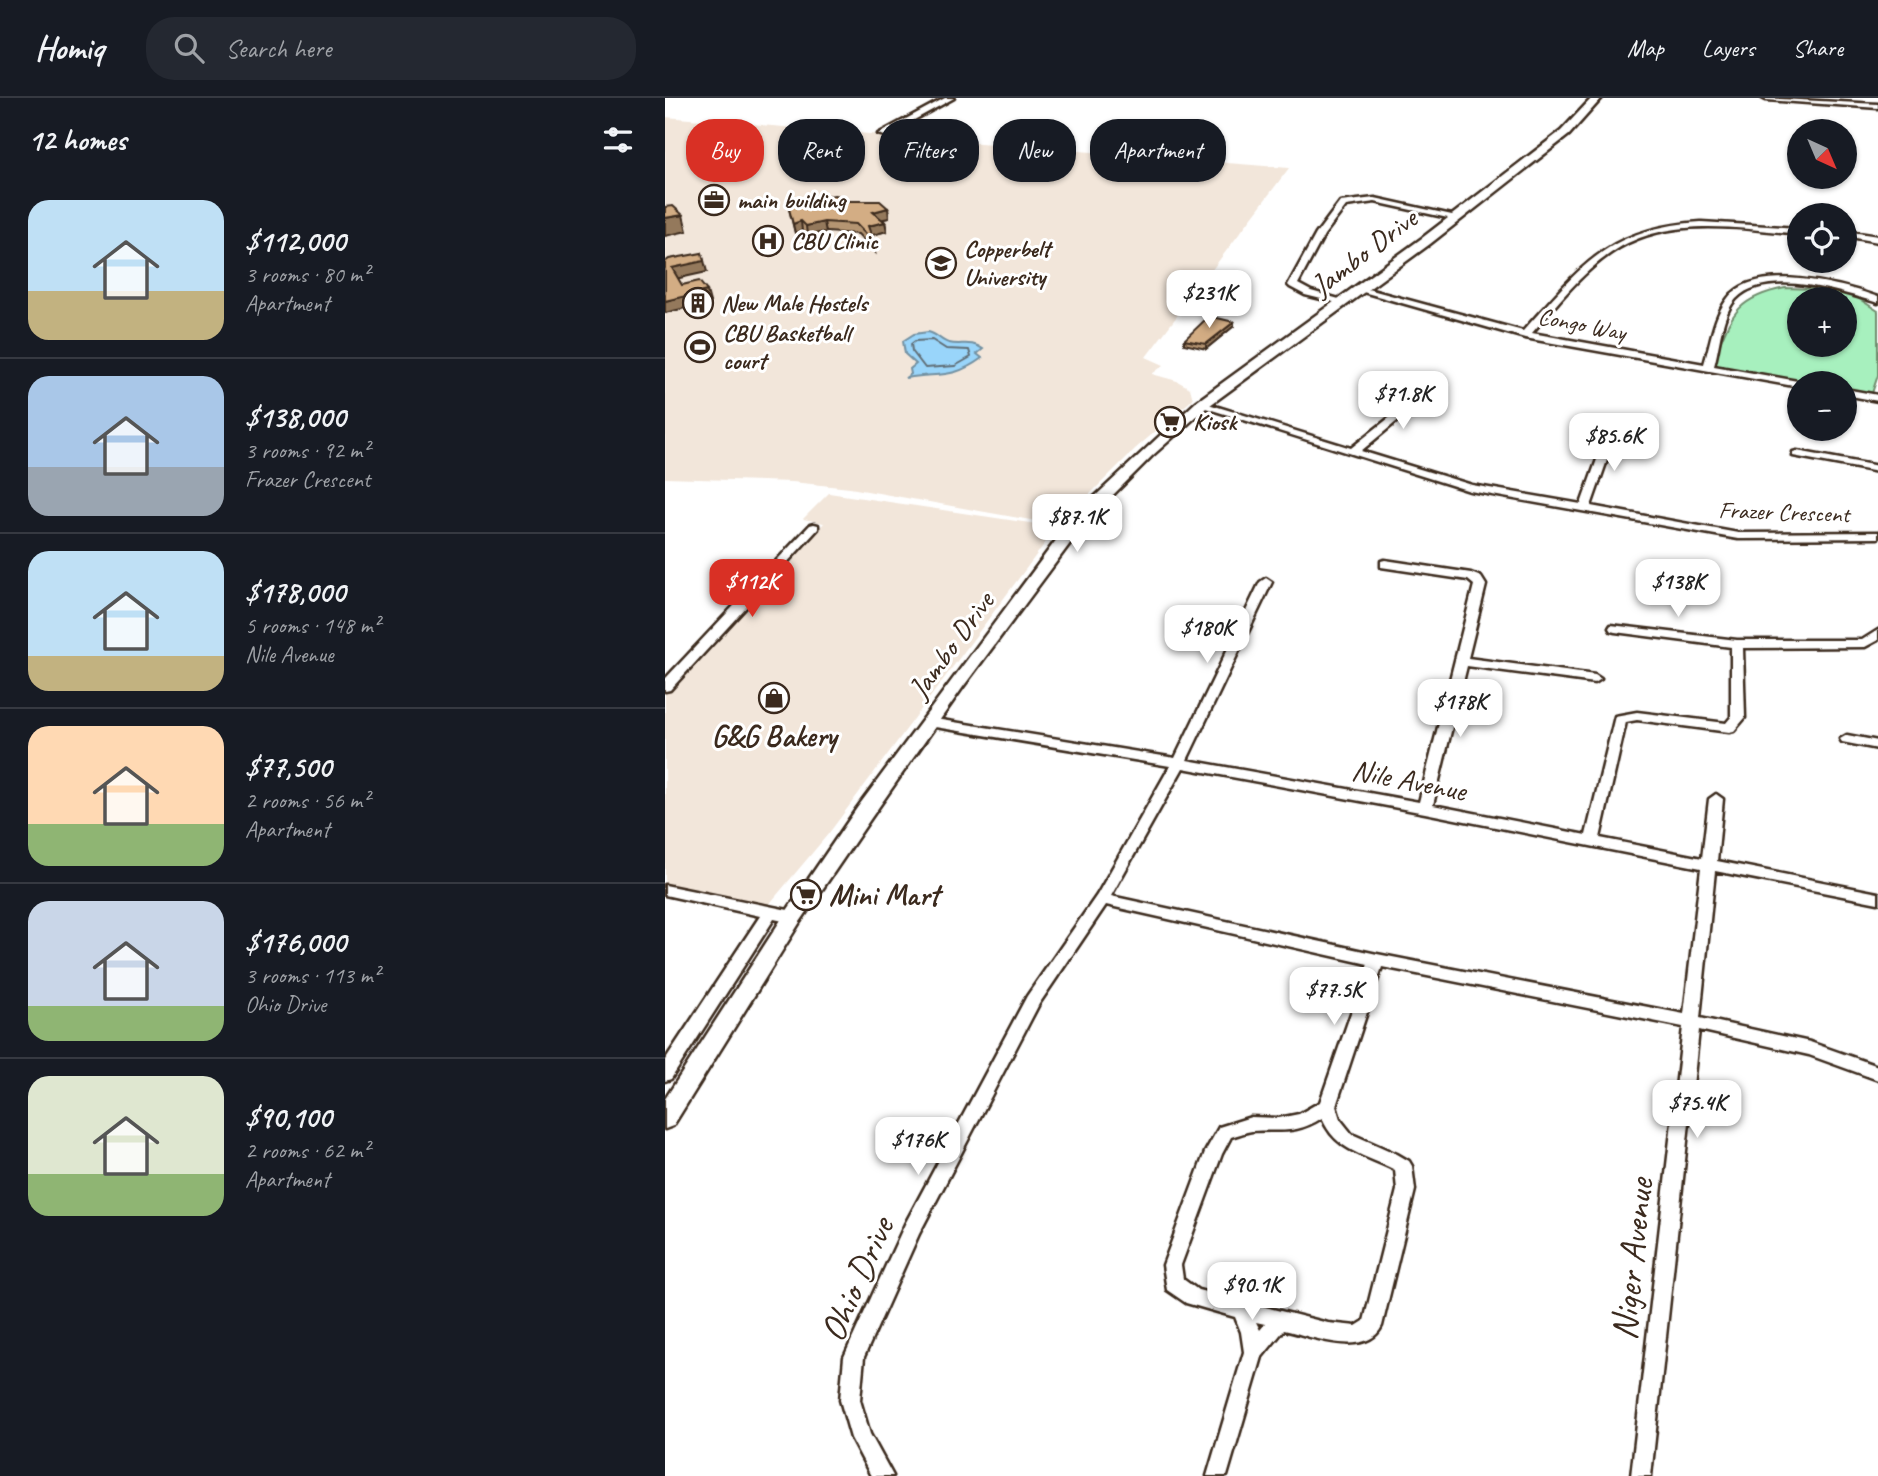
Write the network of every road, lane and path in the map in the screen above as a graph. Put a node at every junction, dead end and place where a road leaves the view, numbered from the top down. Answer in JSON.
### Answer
{"nodes":[{"id":1,"x":950,"y":98,"type":"edge"},
{"id":2,"x":1597,"y":98,"type":"edge"},
{"id":3,"x":1766,"y":98,"type":"edge"},
{"id":4,"x":1878,"y":106,"type":"edge"},
{"id":5,"x":910,"y":119,"type":"edge"},
{"id":6,"x":1457,"y":217,"type":"junction"},
{"id":7,"x":1787,"y":230,"type":"edge"},
{"id":8,"x":1857,"y":236,"type":"edge"},
{"id":9,"x":1878,"y":239,"type":"edge"},
{"id":10,"x":1361,"y":290,"type":"junction"},
{"id":11,"x":1878,"y":300,"type":"edge"},
{"id":12,"x":1343,"y":303,"type":"junction"},
{"id":13,"x":1525,"y":335,"type":"junction"},
{"id":14,"x":1708,"y":368,"type":"junction"},
{"id":15,"x":1787,"y":382,"type":"edge"},
{"id":16,"x":1432,"y":387,"type":"dead end"},
{"id":17,"x":1857,"y":394,"type":"edge"},
{"id":18,"x":1878,"y":398,"type":"edge"},
{"id":19,"x":1202,"y":405,"type":"junction"},
{"id":20,"x":1613,"y":426,"type":"dead end"},
{"id":21,"x":1354,"y":451,"type":"junction"},
{"id":22,"x":1797,"y":454,"type":"dead end"},
{"id":23,"x":1878,"y":468,"type":"edge"},
{"id":24,"x":1585,"y":509,"type":"junction"},
{"id":25,"x":814,"y":527,"type":"dead end"},
{"id":26,"x":1878,"y":534,"type":"edge"},
{"id":27,"x":1385,"y":564,"type":"dead end"},
{"id":28,"x":1266,"y":582,"type":"dead end"},
{"id":29,"x":1615,"y":628,"type":"dead end"},
{"id":30,"x":1878,"y":634,"type":"edge"},
{"id":31,"x":1737,"y":644,"type":"junction"},
{"id":32,"x":1462,"y":661,"type":"junction"},
{"id":33,"x":1595,"y":679,"type":"dead end"},
{"id":34,"x":665,"y":687,"type":"edge"},
{"id":35,"x":929,"y":722,"type":"junction"},
{"id":36,"x":1847,"y":739,"type":"dead end"},
{"id":37,"x":1878,"y":745,"type":"edge"},
{"id":38,"x":1179,"y":763,"type":"junction"},
{"id":39,"x":1716,"y":799,"type":"dead end"},
{"id":40,"x":1425,"y":808,"type":"junction"},
{"id":41,"x":1592,"y":840,"type":"junction"},
{"id":42,"x":1709,"y":865,"type":"junction"},
{"id":43,"x":665,"y":890,"type":"edge"},
{"id":44,"x":1102,"y":898,"type":"junction"},
{"id":45,"x":1878,"y":898,"type":"edge"},
{"id":46,"x":770,"y":914,"type":"junction"},
{"id":47,"x":793,"y":917,"type":"junction"},
{"id":48,"x":1377,"y":960,"type":"junction"},
{"id":49,"x":1690,"y":1022,"type":"junction"},
{"id":50,"x":1878,"y":1073,"type":"edge"},
{"id":51,"x":665,"y":1074,"type":"edge"},
{"id":52,"x":1327,"y":1106,"type":"junction"},
{"id":53,"x":665,"y":1119,"type":"edge"},
{"id":54,"x":1241,"y":1308,"type":"junction"},
{"id":55,"x":1281,"y":1319,"type":"junction"},
{"id":56,"x":1254,"y":1352,"type":"junction"},
{"id":57,"x":883,"y":1476,"type":"edge"},
{"id":58,"x":1217,"y":1476,"type":"edge"},
{"id":59,"x":1641,"y":1476,"type":"edge"}],
"edges":[{"from":1,"to":5,"type":"street"},
{"from":2,"to":6,"type":"main road","name":"Jambo Drive"},
{"from":3,"to":4,"type":"street"},
{"from":6,"to":10,"type":"main road","name":"Jambo Drive"},
{"from":6,"to":12,"type":"street"},
{"from":7,"to":13,"type":"street"},
{"from":8,"to":9,"type":"street"},
{"from":10,"to":12,"type":"main road","name":"Jambo Drive"},
{"from":10,"to":13,"type":"street","name":"Congo Way"},
{"from":11,"to":14,"type":"street"},
{"from":12,"to":19,"type":"main road","name":"Jambo Drive"},
{"from":13,"to":14,"type":"street","name":"Congo Way"},
{"from":14,"to":15,"type":"street","name":"Congo Way"},
{"from":16,"to":21,"type":"street"},
{"from":17,"to":18,"type":"street"},
{"from":19,"to":21,"type":"street","name":"Frazer Crescent"},
{"from":19,"to":35,"type":"main road","name":"Jambo Drive"},
{"from":20,"to":24,"type":"street"},
{"from":21,"to":24,"type":"street","name":"Frazer Crescent"},
{"from":22,"to":23,"type":"street"},
{"from":24,"to":26,"type":"street","name":"Frazer Crescent"},
{"from":25,"to":34,"type":"street"},
{"from":27,"to":32,"type":"street"},
{"from":28,"to":38,"type":"street","name":"Ohio Drive"},
{"from":29,"to":31,"type":"street"},
{"from":30,"to":31,"type":"street"},
{"from":31,"to":41,"type":"street"},
{"from":32,"to":33,"type":"street"},
{"from":32,"to":40,"type":"street"},
{"from":35,"to":38,"type":"street","name":"Nile Avenue"},
{"from":35,"to":47,"type":"main road","name":"Jambo Drive"},
{"from":36,"to":37,"type":"street"},
{"from":38,"to":40,"type":"street","name":"Nile Avenue"},
{"from":38,"to":44,"type":"street","name":"Ohio Drive"},
{"from":39,"to":42,"type":"street","name":"Niger Avenue"},
{"from":40,"to":41,"type":"street","name":"Nile Avenue"},
{"from":41,"to":42,"type":"street","name":"Nile Avenue"},
{"from":42,"to":45,"type":"street","name":"Nile Avenue"},
{"from":42,"to":49,"type":"street","name":"Niger Avenue"},
{"from":43,"to":46,"type":"street"},
{"from":44,"to":48,"type":"street"},
{"from":44,"to":57,"type":"street","name":"Ohio Drive"},
{"from":46,"to":47,"type":"street"},
{"from":46,"to":51,"type":"street"},
{"from":47,"to":53,"type":"main road","name":"Jambo Drive"},
{"from":48,"to":49,"type":"street"},
{"from":48,"to":52,"type":"street"},
{"from":49,"to":50,"type":"street"},
{"from":49,"to":59,"type":"street","name":"Niger Avenue"},
{"from":52,"to":54,"type":"street"},
{"from":52,"to":55,"type":"street"},
{"from":54,"to":55,"type":"street"},
{"from":54,"to":56,"type":"street"},
{"from":55,"to":56,"type":"street"},
{"from":56,"to":58,"type":"street"}]}
